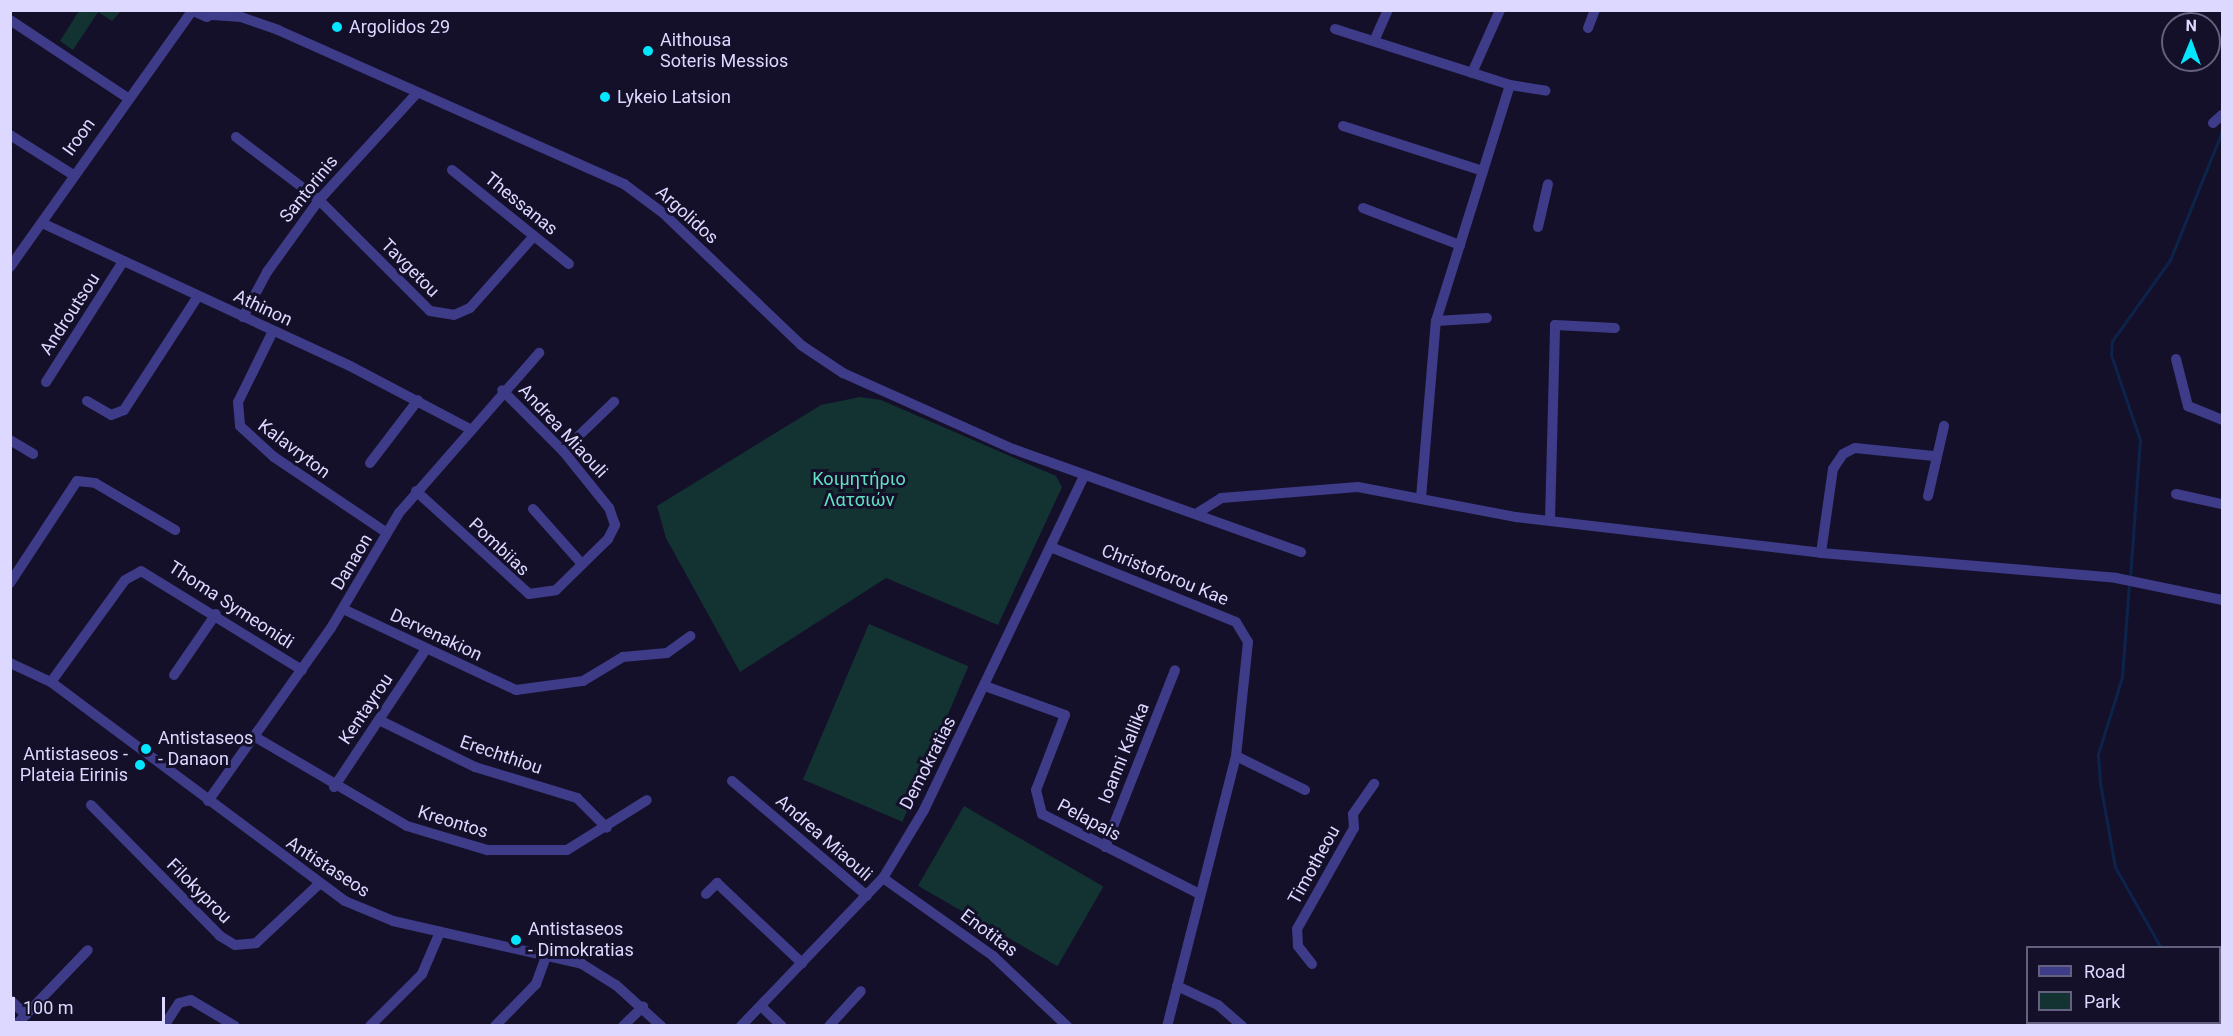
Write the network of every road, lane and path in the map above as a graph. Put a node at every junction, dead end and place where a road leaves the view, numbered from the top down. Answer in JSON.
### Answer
{"nodes":[{"id":1,"x":1388,"y":10,"type":"edge"},
{"id":2,"x":1500,"y":10,"type":"edge"},
{"id":3,"x":1595,"y":10,"type":"edge"},
{"id":4,"x":203,"y":13,"type":"edge"},
{"id":5,"x":237,"y":14,"type":"edge"},
{"id":6,"x":10,"y":20,"type":"edge"},
{"id":7,"x":1588,"y":28,"type":"dead end"},
{"id":8,"x":1335,"y":29,"type":"dead end"},
{"id":9,"x":1374,"y":41,"type":"junction"},
{"id":10,"x":1472,"y":73,"type":"junction"},
{"id":11,"x":1510,"y":85,"type":"junction"},
{"id":12,"x":1546,"y":91,"type":"dead end"},
{"id":13,"x":417,"y":93,"type":"junction"},
{"id":14,"x":128,"y":98,"type":"junction"},
{"id":15,"x":2223,"y":115,"type":"edge"},
{"id":16,"x":2213,"y":123,"type":"dead end"},
{"id":17,"x":1343,"y":126,"type":"dead end"},
{"id":18,"x":10,"y":135,"type":"edge"},
{"id":19,"x":236,"y":137,"type":"dead end"},
{"id":20,"x":452,"y":170,"type":"dead end"},
{"id":21,"x":1483,"y":171,"type":"junction"},
{"id":22,"x":72,"y":174,"type":"junction"},
{"id":23,"x":1548,"y":184,"type":"dead end"},
{"id":24,"x":319,"y":200,"type":"junction"},
{"id":25,"x":1363,"y":208,"type":"dead end"},
{"id":26,"x":42,"y":223,"type":"junction"},
{"id":27,"x":1538,"y":227,"type":"dead end"},
{"id":28,"x":534,"y":236,"type":"junction"},
{"id":29,"x":1460,"y":245,"type":"junction"},
{"id":30,"x":122,"y":263,"type":"junction"},
{"id":31,"x":569,"y":264,"type":"dead end"},
{"id":32,"x":10,"y":267,"type":"edge"},
{"id":33,"x":198,"y":296,"type":"junction"},
{"id":34,"x":243,"y":317,"type":"junction"},
{"id":35,"x":1487,"y":318,"type":"dead end"},
{"id":36,"x":1436,"y":321,"type":"junction"},
{"id":37,"x":1615,"y":328,"type":"dead end"},
{"id":38,"x":273,"y":331,"type":"junction"},
{"id":39,"x":539,"y":353,"type":"dead end"},
{"id":40,"x":2176,"y":359,"type":"dead end"},
{"id":41,"x":46,"y":382,"type":"dead end"},
{"id":42,"x":502,"y":390,"type":"junction"},
{"id":43,"x":418,"y":400,"type":"junction"},
{"id":44,"x":87,"y":401,"type":"dead end"},
{"id":45,"x":614,"y":402,"type":"dead end"},
{"id":46,"x":2223,"y":420,"type":"edge"},
{"id":47,"x":1944,"y":426,"type":"dead end"},
{"id":48,"x":468,"y":428,"type":"junction"},
{"id":49,"x":10,"y":440,"type":"edge"},
{"id":50,"x":563,"y":451,"type":"junction"},
{"id":51,"x":33,"y":454,"type":"dead end"},
{"id":52,"x":1934,"y":456,"type":"junction"},
{"id":53,"x":370,"y":463,"type":"dead end"},
{"id":54,"x":1084,"y":476,"type":"junction"},
{"id":55,"x":416,"y":491,"type":"junction"},
{"id":56,"x":2176,"y":494,"type":"dead end"},
{"id":57,"x":1928,"y":496,"type":"dead end"},
{"id":58,"x":1421,"y":498,"type":"junction"},
{"id":59,"x":2223,"y":504,"type":"edge"},
{"id":60,"x":533,"y":509,"type":"dead end"},
{"id":61,"x":1199,"y":512,"type":"junction"},
{"id":62,"x":1550,"y":520,"type":"junction"},
{"id":63,"x":615,"y":525,"type":"joint"},
{"id":64,"x":175,"y":530,"type":"dead end"},
{"id":65,"x":387,"y":533,"type":"junction"},
{"id":66,"x":1053,"y":548,"type":"junction"},
{"id":67,"x":1301,"y":552,"type":"dead end"},
{"id":68,"x":1821,"y":553,"type":"junction"},
{"id":69,"x":582,"y":564,"type":"junction"},
{"id":70,"x":10,"y":583,"type":"edge"},
{"id":71,"x":2223,"y":600,"type":"edge"},
{"id":72,"x":343,"y":609,"type":"junction"},
{"id":73,"x":216,"y":614,"type":"junction"},
{"id":74,"x":690,"y":636,"type":"dead end"},
{"id":75,"x":426,"y":649,"type":"junction"},
{"id":76,"x":10,"y":663,"type":"edge"},
{"id":77,"x":302,"y":670,"type":"junction"},
{"id":78,"x":1175,"y":670,"type":"dead end"},
{"id":79,"x":174,"y":675,"type":"dead end"},
{"id":80,"x":51,"y":682,"type":"junction"},
{"id":81,"x":985,"y":686,"type":"junction"},
{"id":82,"x":378,"y":720,"type":"junction"},
{"id":83,"x":257,"y":738,"type":"junction"},
{"id":84,"x":1236,"y":756,"type":"junction"},
{"id":85,"x":732,"y":781,"type":"dead end"},
{"id":86,"x":1374,"y":784,"type":"dead end"},
{"id":87,"x":334,"y":787,"type":"junction"},
{"id":88,"x":1305,"y":790,"type":"dead end"},
{"id":89,"x":647,"y":800,"type":"dead end"},
{"id":90,"x":208,"y":801,"type":"junction"},
{"id":91,"x":91,"y":805,"type":"dead end"},
{"id":92,"x":607,"y":828,"type":"junction"},
{"id":93,"x":1105,"y":847,"type":"junction"},
{"id":94,"x":883,"y":878,"type":"junction"},
{"id":95,"x":319,"y":884,"type":"junction"},
{"id":96,"x":1198,"y":893,"type":"junction"},
{"id":97,"x":706,"y":894,"type":"dead end"},
{"id":98,"x":867,"y":896,"type":"junction"},
{"id":99,"x":440,"y":932,"type":"junction"},
{"id":100,"x":88,"y":950,"type":"dead end"},
{"id":101,"x":547,"y":954,"type":"junction"},
{"id":102,"x":802,"y":963,"type":"junction"},
{"id":103,"x":1312,"y":964,"type":"dead end"},
{"id":104,"x":1177,"y":986,"type":"junction"},
{"id":105,"x":861,"y":991,"type":"dead end"},
{"id":106,"x":10,"y":999,"type":"edge"},
{"id":107,"x":761,"y":1006,"type":"junction"},
{"id":108,"x":642,"y":1007,"type":"junction"},
{"id":109,"x":26,"y":1015,"type":"junction"},
{"id":110,"x":15,"y":1026,"type":"edge"},
{"id":111,"x":164,"y":1026,"type":"edge"},
{"id":112,"x":235,"y":1026,"type":"edge"},
{"id":113,"x":370,"y":1026,"type":"edge"},
{"id":114,"x":495,"y":1026,"type":"edge"},
{"id":115,"x":623,"y":1026,"type":"edge"},
{"id":116,"x":661,"y":1026,"type":"edge"},
{"id":117,"x":741,"y":1026,"type":"edge"},
{"id":118,"x":782,"y":1026,"type":"edge"},
{"id":119,"x":829,"y":1026,"type":"edge"},
{"id":120,"x":1067,"y":1026,"type":"edge"},
{"id":121,"x":1167,"y":1026,"type":"edge"},
{"id":122,"x":1242,"y":1026,"type":"edge"}],
"edges":[{"from":1,"to":9,"type":"street"},
{"from":2,"to":10,"type":"street"},
{"from":3,"to":7,"type":"street"},
{"from":4,"to":5,"type":"street","name":"Argolidos"},
{"from":4,"to":14,"type":"street","name":"Iroon"},
{"from":5,"to":13,"type":"street","name":"Argolidos"},
{"from":6,"to":14,"type":"street"},
{"from":8,"to":9,"type":"street"},
{"from":9,"to":10,"type":"street"},
{"from":10,"to":11,"type":"street"},
{"from":11,"to":12,"type":"street"},
{"from":11,"to":21,"type":"street"},
{"from":13,"to":24,"type":"street","name":"Santorinis"},
{"from":13,"to":54,"type":"street","name":"Argolidos"},
{"from":14,"to":22,"type":"street","name":"Iroon"},
{"from":15,"to":16,"type":"street"},
{"from":17,"to":21,"type":"street"},
{"from":18,"to":22,"type":"street"},
{"from":19,"to":24,"type":"street","name":"Tavgetou"},
{"from":20,"to":28,"type":"street","name":"Thessanas"},
{"from":21,"to":29,"type":"street"},
{"from":22,"to":26,"type":"street","name":"Iroon"},
{"from":23,"to":27,"type":"street"},
{"from":24,"to":28,"type":"street","name":"Tavgetou"},
{"from":24,"to":34,"type":"street","name":"Santorinis"},
{"from":25,"to":29,"type":"street"},
{"from":26,"to":30,"type":"street","name":"Athinon"},
{"from":26,"to":32,"type":"street","name":"Iroon"},
{"from":28,"to":31,"type":"street","name":"Thessanas"},
{"from":29,"to":36,"type":"street"},
{"from":30,"to":33,"type":"street","name":"Athinon"},
{"from":30,"to":41,"type":"street","name":"Androutsou"},
{"from":33,"to":34,"type":"street","name":"Athinon"},
{"from":33,"to":44,"type":"street"},
{"from":34,"to":38,"type":"street","name":"Athinon"},
{"from":35,"to":36,"type":"street"},
{"from":36,"to":58,"type":"street"},
{"from":37,"to":62,"type":"street"},
{"from":38,"to":43,"type":"street","name":"Athinon"},
{"from":38,"to":65,"type":"street","name":"Kalavryton"},
{"from":39,"to":42,"type":"street","name":"Danaon"},
{"from":40,"to":46,"type":"street"},
{"from":42,"to":48,"type":"street","name":"Danaon"},
{"from":42,"to":50,"type":"street","name":"Andrea Miaouli"},
{"from":43,"to":48,"type":"street","name":"Athinon"},
{"from":43,"to":53,"type":"street"},
{"from":45,"to":50,"type":"street"},
{"from":47,"to":52,"type":"street"},
{"from":48,"to":55,"type":"street","name":"Danaon"},
{"from":49,"to":51,"type":"street"},
{"from":50,"to":63,"type":"street","name":"Andrea Miaouli"},
{"from":52,"to":57,"type":"street"},
{"from":52,"to":68,"type":"street"},
{"from":54,"to":61,"type":"street","name":"Argolidos"},
{"from":54,"to":66,"type":"street","name":"Demokratias"},
{"from":55,"to":65,"type":"street","name":"Danaon"},
{"from":55,"to":69,"type":"street","name":"Pombiias"},
{"from":56,"to":59,"type":"street"},
{"from":58,"to":61,"type":"street"},
{"from":58,"to":62,"type":"street"},
{"from":60,"to":69,"type":"street"},
{"from":61,"to":67,"type":"street","name":"Argolidos"},
{"from":62,"to":68,"type":"street"},
{"from":63,"to":69,"type":"street","name":"Pombiias"},
{"from":64,"to":70,"type":"street"},
{"from":65,"to":72,"type":"street","name":"Danaon"},
{"from":66,"to":81,"type":"street","name":"Demokratias"},
{"from":66,"to":84,"type":"street","name":"Christoforou Kae"},
{"from":68,"to":71,"type":"street"},
{"from":72,"to":75,"type":"street","name":"Dervenakion"},
{"from":72,"to":77,"type":"street","name":"Danaon"},
{"from":73,"to":77,"type":"street","name":"Thoma Symeonidi"},
{"from":73,"to":79,"type":"street"},
{"from":73,"to":80,"type":"street","name":"Thoma Symeonidi"},
{"from":74,"to":75,"type":"street","name":"Dervenakion"},
{"from":75,"to":82,"type":"street","name":"Kentayrou"},
{"from":76,"to":80,"type":"street","name":"Antistaseos"},
{"from":77,"to":83,"type":"street","name":"Danaon"},
{"from":78,"to":93,"type":"street","name":"Ioanni Kallika"},
{"from":80,"to":90,"type":"street","name":"Antistaseos"},
{"from":81,"to":93,"type":"street","name":"Pelapais"},
{"from":81,"to":94,"type":"street","name":"Demokratias"},
{"from":82,"to":87,"type":"street","name":"Kentayrou"},
{"from":82,"to":92,"type":"street","name":"Erechthiou"},
{"from":83,"to":87,"type":"street","name":"Kreontos"},
{"from":83,"to":90,"type":"street","name":"Danaon"},
{"from":84,"to":88,"type":"street"},
{"from":84,"to":96,"type":"street","name":"Christoforou Kae"},
{"from":85,"to":98,"type":"street","name":"Andrea Miaouli"},
{"from":86,"to":103,"type":"street","name":"Timotheou"},
{"from":87,"to":92,"type":"street","name":"Kreontos"},
{"from":89,"to":92,"type":"street","name":"Kreontos"},
{"from":90,"to":95,"type":"street","name":"Antistaseos"},
{"from":91,"to":95,"type":"street","name":"Filokyprou"},
{"from":93,"to":96,"type":"street","name":"Pelapais"},
{"from":94,"to":98,"type":"street","name":"Demokratias"},
{"from":94,"to":120,"type":"street","name":"Enotitas"},
{"from":95,"to":99,"type":"street","name":"Antistaseos"},
{"from":96,"to":104,"type":"street","name":"Christoforou Kae"},
{"from":97,"to":102,"type":"street"},
{"from":98,"to":102,"type":"street","name":"Demokratias"},
{"from":99,"to":101,"type":"street","name":"Antistaseos"},
{"from":99,"to":113,"type":"street"},
{"from":100,"to":109,"type":"street"},
{"from":101,"to":108,"type":"street","name":"Antistaseos"},
{"from":101,"to":114,"type":"street"},
{"from":102,"to":107,"type":"street","name":"Demokratias"},
{"from":104,"to":121,"type":"street","name":"Christoforou Kae"},
{"from":104,"to":122,"type":"street"},
{"from":105,"to":119,"type":"street"},
{"from":106,"to":109,"type":"street"},
{"from":107,"to":117,"type":"street","name":"Demokratias"},
{"from":107,"to":118,"type":"street"},
{"from":108,"to":115,"type":"street"},
{"from":108,"to":116,"type":"street","name":"Antistaseos"},
{"from":109,"to":110,"type":"street"},
{"from":111,"to":112,"type":"street"}]}
